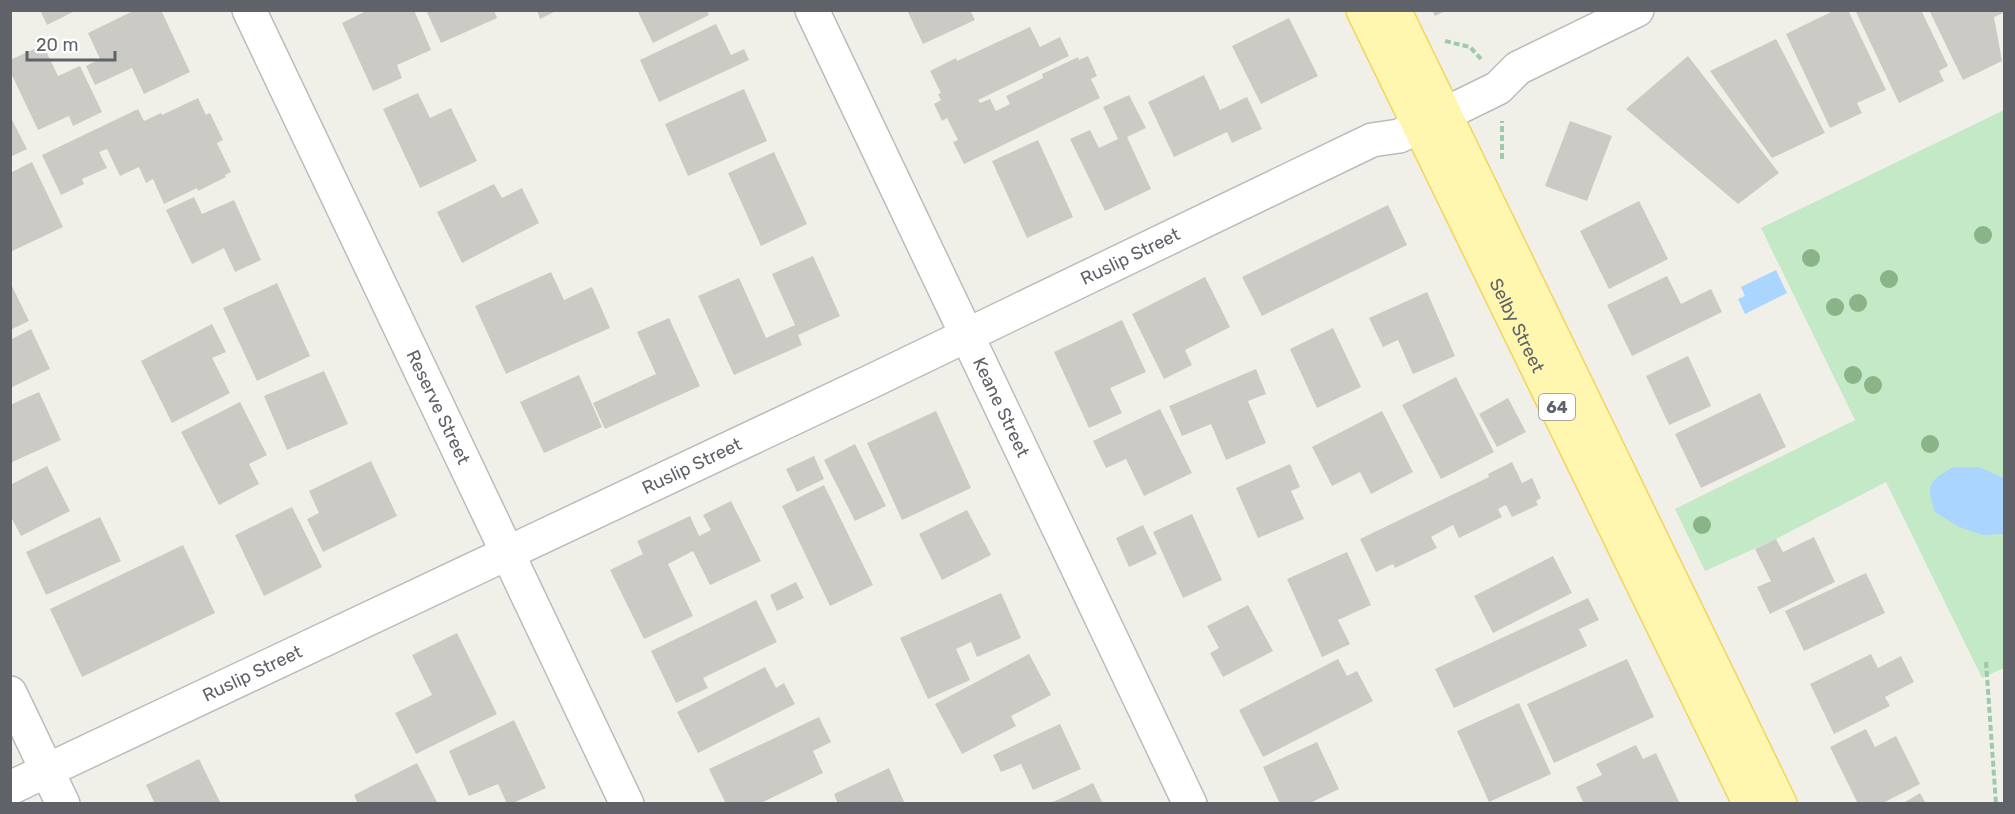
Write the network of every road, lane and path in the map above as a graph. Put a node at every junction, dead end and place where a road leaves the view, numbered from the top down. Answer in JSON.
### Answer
{"nodes":[{"id":1,"x":249,"y":10,"type":"edge"},
{"id":2,"x":812,"y":10,"type":"edge"},
{"id":3,"x":1363,"y":10,"type":"edge"},
{"id":4,"x":1394,"y":10,"type":"edge"},
{"id":5,"x":1637,"y":10,"type":"edge"},
{"id":6,"x":1441,"y":40,"type":"dead end"},
{"id":7,"x":1486,"y":63,"type":"dead end"},
{"id":8,"x":1428,"y":112,"type":"junction"},
{"id":9,"x":967,"y":335,"type":"junction"},
{"id":10,"x":507,"y":552,"type":"junction"},
{"id":11,"x":1986,"y":663,"type":"dead end"},
{"id":12,"x":10,"y":693,"type":"edge"},
{"id":13,"x":48,"y":770,"type":"junction"},
{"id":14,"x":10,"y":788,"type":"edge"},
{"id":15,"x":63,"y":804,"type":"edge"},
{"id":16,"x":627,"y":804,"type":"edge"},
{"id":17,"x":1190,"y":804,"type":"edge"},
{"id":18,"x":1750,"y":804,"type":"edge"},
{"id":19,"x":1780,"y":804,"type":"edge"},
{"id":20,"x":1996,"y":804,"type":"edge"}],
"edges":[{"from":1,"to":10,"type":"street","name":"Reserve Street"},
{"from":2,"to":9,"type":"street","name":"Keane Street"},
{"from":3,"to":8,"type":"main road","name":"Selby Street","number":"64"},
{"from":4,"to":8,"type":"main road","name":"Selby Street","number":"64"},
{"from":5,"to":8,"type":"street","name":"Ruslip Street"},
{"from":6,"to":7,"type":"path"},
{"from":8,"to":9,"type":"street","name":"Ruslip Street"},
{"from":8,"to":18,"type":"main road","name":"Selby Street","number":"64"},
{"from":8,"to":19,"type":"main road","name":"Selby Street","number":"64"},
{"from":9,"to":10,"type":"street","name":"Ruslip Street"},
{"from":9,"to":17,"type":"street","name":"Keane Street"},
{"from":10,"to":13,"type":"street","name":"Ruslip Street"},
{"from":10,"to":16,"type":"street","name":"Reserve Street"},
{"from":11,"to":20,"type":"path"},
{"from":12,"to":13,"type":"street"},
{"from":13,"to":14,"type":"street","name":"Ruslip Street"},
{"from":13,"to":15,"type":"street"}]}
